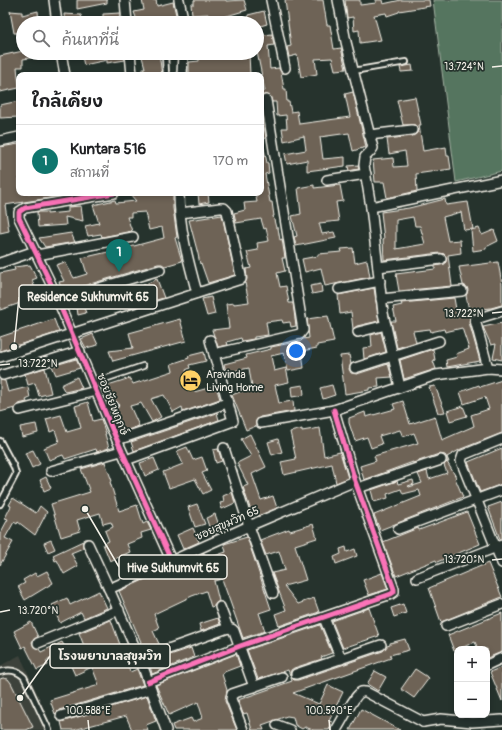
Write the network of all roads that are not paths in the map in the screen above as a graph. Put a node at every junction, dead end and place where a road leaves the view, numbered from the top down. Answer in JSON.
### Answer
{"nodes":[{"id":1,"x":54,"y":0,"type":"edge"},
{"id":2,"x":125,"y":0,"type":"edge"},
{"id":3,"x":180,"y":0,"type":"edge"},
{"id":4,"x":272,"y":0,"type":"edge"},
{"id":5,"x":338,"y":0,"type":"edge"},
{"id":6,"x":56,"y":16,"type":"edge"},
{"id":7,"x":126,"y":16,"type":"edge"},
{"id":8,"x":183,"y":16,"type":"edge"},
{"id":9,"x":63,"y":60,"type":"edge"},
{"id":10,"x":131,"y":60,"type":"edge"},
{"id":11,"x":165,"y":60,"type":"edge"},
{"id":12,"x":183,"y":60,"type":"edge"},
{"id":13,"x":406,"y":62,"type":"dead end"},
{"id":14,"x":285,"y":68,"type":"dead end"},
{"id":15,"x":353,"y":71,"type":"junction"},
{"id":16,"x":65,"y":72,"type":"edge"},
{"id":17,"x":132,"y":72,"type":"edge"},
{"id":18,"x":166,"y":72,"type":"edge"},
{"id":19,"x":182,"y":72,"type":"edge"},
{"id":20,"x":266,"y":100,"type":"dead end"},
{"id":21,"x":412,"y":130,"type":"dead end"},
{"id":22,"x":370,"y":135,"type":"junction"},
{"id":23,"x":16,"y":138,"type":"edge"},
{"id":24,"x":0,"y":141,"type":"edge"},
{"id":25,"x":366,"y":174,"type":"junction"},
{"id":26,"x":327,"y":180,"type":"dead end"},
{"id":27,"x":502,"y":180,"type":"edge"},
{"id":28,"x":96,"y":196,"type":"edge"},
{"id":29,"x":179,"y":196,"type":"edge"},
{"id":30,"x":371,"y":207,"type":"junction"},
{"id":31,"x":180,"y":212,"type":"junction"},
{"id":32,"x":133,"y":236,"type":"dead end"},
{"id":33,"x":36,"y":253,"type":"junction"},
{"id":34,"x":441,"y":258,"type":"dead end"},
{"id":35,"x":0,"y":264,"type":"edge"},
{"id":36,"x":378,"y":267,"type":"junction"},
{"id":37,"x":160,"y":270,"type":"dead end"},
{"id":38,"x":380,"y":281,"type":"junction"},
{"id":39,"x":339,"y":289,"type":"dead end"},
{"id":40,"x":462,"y":291,"type":"dead end"},
{"id":41,"x":197,"y":293,"type":"junction"},
{"id":42,"x":381,"y":299,"type":"junction"},
{"id":43,"x":58,"y":300,"type":"junction"},
{"id":44,"x":502,"y":311,"type":"edge"},
{"id":45,"x":386,"y":325,"type":"junction"},
{"id":46,"x":358,"y":332,"type":"dead end"},
{"id":47,"x":73,"y":333,"type":"junction"},
{"id":48,"x":210,"y":340,"type":"dead end"},
{"id":49,"x":439,"y":341,"type":"dead end"},
{"id":50,"x":80,"y":351,"type":"junction"},
{"id":51,"x":214,"y":354,"type":"junction"},
{"id":52,"x":393,"y":355,"type":"junction"},
{"id":53,"x":0,"y":357,"type":"edge"},
{"id":54,"x":143,"y":366,"type":"dead end"},
{"id":55,"x":356,"y":368,"type":"dead end"},
{"id":56,"x":488,"y":368,"type":"junction"},
{"id":57,"x":502,"y":369,"type":"edge"},
{"id":58,"x":3,"y":375,"type":"dead end"},
{"id":59,"x":95,"y":387,"type":"junction"},
{"id":60,"x":400,"y":387,"type":"junction"},
{"id":61,"x":228,"y":403,"type":"junction"},
{"id":62,"x":115,"y":405,"type":"dead end"},
{"id":63,"x":103,"y":409,"type":"junction"},
{"id":64,"x":20,"y":410,"type":"dead end"},
{"id":65,"x":334,"y":410,"type":"junction"},
{"id":66,"x":261,"y":423,"type":"dead end"},
{"id":67,"x":502,"y":439,"type":"edge"},
{"id":68,"x":117,"y":440,"type":"junction"},
{"id":69,"x":0,"y":441,"type":"edge"},
{"id":70,"x":224,"y":448,"type":"dead end"},
{"id":71,"x":121,"y":451,"type":"junction"},
{"id":72,"x":126,"y":460,"type":"junction"},
{"id":73,"x":441,"y":460,"type":"dead end"},
{"id":74,"x":51,"y":471,"type":"dead end"},
{"id":75,"x":356,"y":485,"type":"junction"},
{"id":76,"x":502,"y":490,"type":"edge"},
{"id":77,"x":476,"y":500,"type":"junction"},
{"id":78,"x":0,"y":504,"type":"edge"},
{"id":79,"x":249,"y":526,"type":"junction"},
{"id":80,"x":398,"y":529,"type":"dead end"},
{"id":81,"x":88,"y":544,"type":"dead end"},
{"id":82,"x":499,"y":546,"type":"edge"},
{"id":83,"x":171,"y":560,"type":"junction"},
{"id":84,"x":502,"y":563,"type":"edge"},
{"id":85,"x":417,"y":578,"type":"dead end"},
{"id":86,"x":109,"y":589,"type":"junction"},
{"id":87,"x":273,"y":593,"type":"dead end"},
{"id":88,"x":502,"y":604,"type":"edge"},
{"id":89,"x":220,"y":607,"type":"dead end"},
{"id":90,"x":119,"y":610,"type":"junction"},
{"id":91,"x":324,"y":618,"type":"junction"},
{"id":92,"x":446,"y":626,"type":"dead end"},
{"id":93,"x":228,"y":628,"type":"junction"},
{"id":94,"x":38,"y":643,"type":"dead end"},
{"id":95,"x":240,"y":646,"type":"junction"},
{"id":96,"x":381,"y":646,"type":"dead end"},
{"id":97,"x":502,"y":658,"type":"edge"},
{"id":98,"x":140,"y":659,"type":"junction"},
{"id":99,"x":341,"y":659,"type":"junction"},
{"id":100,"x":490,"y":664,"type":"edge"},
{"id":101,"x":0,"y":672,"type":"edge"},
{"id":102,"x":296,"y":674,"type":"dead end"},
{"id":103,"x":282,"y":677,"type":"dead end"},
{"id":104,"x":149,"y":686,"type":"junction"},
{"id":105,"x":254,"y":687,"type":"junction"},
{"id":106,"x":61,"y":716,"type":"dead end"},
{"id":107,"x":502,"y":720,"type":"edge"},
{"id":108,"x":423,"y":722,"type":"junction"},
{"id":109,"x":277,"y":725,"type":"dead end"},
{"id":110,"x":49,"y":730,"type":"edge"},
{"id":111,"x":166,"y":730,"type":"edge"},
{"id":112,"x":243,"y":730,"type":"edge"},
{"id":113,"x":290,"y":730,"type":"edge"},
{"id":114,"x":336,"y":730,"type":"edge"},
{"id":115,"x":418,"y":730,"type":"edge"}],
"edges":[{"from":1,"to":6,"type":"street"},
{"from":2,"to":7,"type":"street"},
{"from":3,"to":8,"type":"street"},
{"from":4,"to":14,"type":"street"},
{"from":5,"to":15,"type":"street"},
{"from":9,"to":16,"type":"street"},
{"from":10,"to":17,"type":"street"},
{"from":11,"to":18,"type":"lane"},
{"from":12,"to":19,"type":"street"},
{"from":13,"to":15,"type":"lane"},
{"from":15,"to":22,"type":"street"},
{"from":20,"to":51,"type":"street"},
{"from":21,"to":22,"type":"street"},
{"from":22,"to":25,"type":"street"},
{"from":23,"to":24,"type":"street"},
{"from":25,"to":26,"type":"street"},
{"from":25,"to":30,"type":"street"},
{"from":27,"to":30,"type":"street"},
{"from":28,"to":33,"type":"street"},
{"from":29,"to":31,"type":"street"},
{"from":30,"to":36,"type":"street"},
{"from":31,"to":41,"type":"street"},
{"from":31,"to":41,"type":"street"},
{"from":32,"to":33,"type":"street"},
{"from":33,"to":35,"type":"street"},
{"from":33,"to":43,"type":"street","name":"ซอยชัยพฤกษ์"},
{"from":34,"to":36,"type":"street"},
{"from":36,"to":38,"type":"street"},
{"from":37,"to":43,"type":"street"},
{"from":38,"to":39,"type":"street"},
{"from":38,"to":42,"type":"street"},
{"from":40,"to":42,"type":"street"},
{"from":41,"to":47,"type":"street"},
{"from":42,"to":45,"type":"street"},
{"from":43,"to":47,"type":"street","name":"ซอยชัยพฤกษ์"},
{"from":44,"to":56,"type":"street"},
{"from":45,"to":46,"type":"street"},
{"from":45,"to":52,"type":"street"},
{"from":47,"to":50,"type":"street","name":"ซอยชัยพฤกษ์"},
{"from":47,"to":53,"type":"street"},
{"from":48,"to":51,"type":"street"},
{"from":49,"to":52,"type":"street"},
{"from":50,"to":58,"type":"street"},
{"from":50,"to":59,"type":"street","name":"ซอยชัยพฤกษ์"},
{"from":51,"to":61,"type":"street"},
{"from":52,"to":55,"type":"street"},
{"from":52,"to":60,"type":"street"},
{"from":54,"to":59,"type":"lane"},
{"from":56,"to":57,"type":"street"},
{"from":56,"to":60,"type":"street"},
{"from":59,"to":63,"type":"street","name":"ซอยชัยพฤกษ์"},
{"from":59,"to":64,"type":"street"},
{"from":60,"to":65,"type":"street"},
{"from":61,"to":68,"type":"street"},
{"from":61,"to":72,"type":"street"},
{"from":62,"to":63,"type":"lane"},
{"from":63,"to":68,"type":"street","name":"ซอยชัยพฤกษ์"},
{"from":65,"to":66,"type":"street"},
{"from":65,"to":75,"type":"street"},
{"from":67,"to":77,"type":"street"},
{"from":68,"to":71,"type":"street","name":"ซอยชัยพฤกษ์"},
{"from":69,"to":78,"type":"lane"},
{"from":70,"to":79,"type":"street"},
{"from":71,"to":72,"type":"street","name":"ซอยชัยพฤกษ์"},
{"from":71,"to":74,"type":"street"},
{"from":72,"to":83,"type":"street","name":"ซอยชัยพฤกษ์"},
{"from":73,"to":75,"type":"street","name":"ซอยสุขุมวิท 65"},
{"from":75,"to":79,"type":"street","name":"ซอยสุขุมวิท 65"},
{"from":75,"to":91,"type":"street"},
{"from":76,"to":77,"type":"street"},
{"from":77,"to":80,"type":"street"},
{"from":77,"to":82,"type":"street"},
{"from":79,"to":83,"type":"street","name":"ซอยสุขุมวิท 65"},
{"from":79,"to":87,"type":"street"},
{"from":81,"to":86,"type":"street"},
{"from":82,"to":84,"type":"street"},
{"from":82,"to":85,"type":"street"},
{"from":83,"to":86,"type":"street","name":"ซอยสุขุมวิท 65"},
{"from":86,"to":90,"type":"street"},
{"from":88,"to":92,"type":"street"},
{"from":89,"to":93,"type":"street"},
{"from":90,"to":94,"type":"street"},
{"from":90,"to":98,"type":"street"},
{"from":91,"to":95,"type":"street"},
{"from":91,"to":99,"type":"street"},
{"from":93,"to":95,"type":"street"},
{"from":93,"to":98,"type":"street"},
{"from":95,"to":104,"type":"street"},
{"from":95,"to":105,"type":"street"},
{"from":96,"to":99,"type":"street"},
{"from":97,"to":100,"type":"street"},
{"from":98,"to":104,"type":"street"},
{"from":99,"to":102,"type":"street"},
{"from":101,"to":110,"type":"lane"},
{"from":103,"to":105,"type":"street"},
{"from":104,"to":106,"type":"street"},
{"from":104,"to":111,"type":"street"},
{"from":105,"to":112,"type":"street"},
{"from":107,"to":108,"type":"street"},
{"from":108,"to":114,"type":"street"},
{"from":108,"to":115,"type":"street"},
{"from":109,"to":113,"type":"street"}]}
